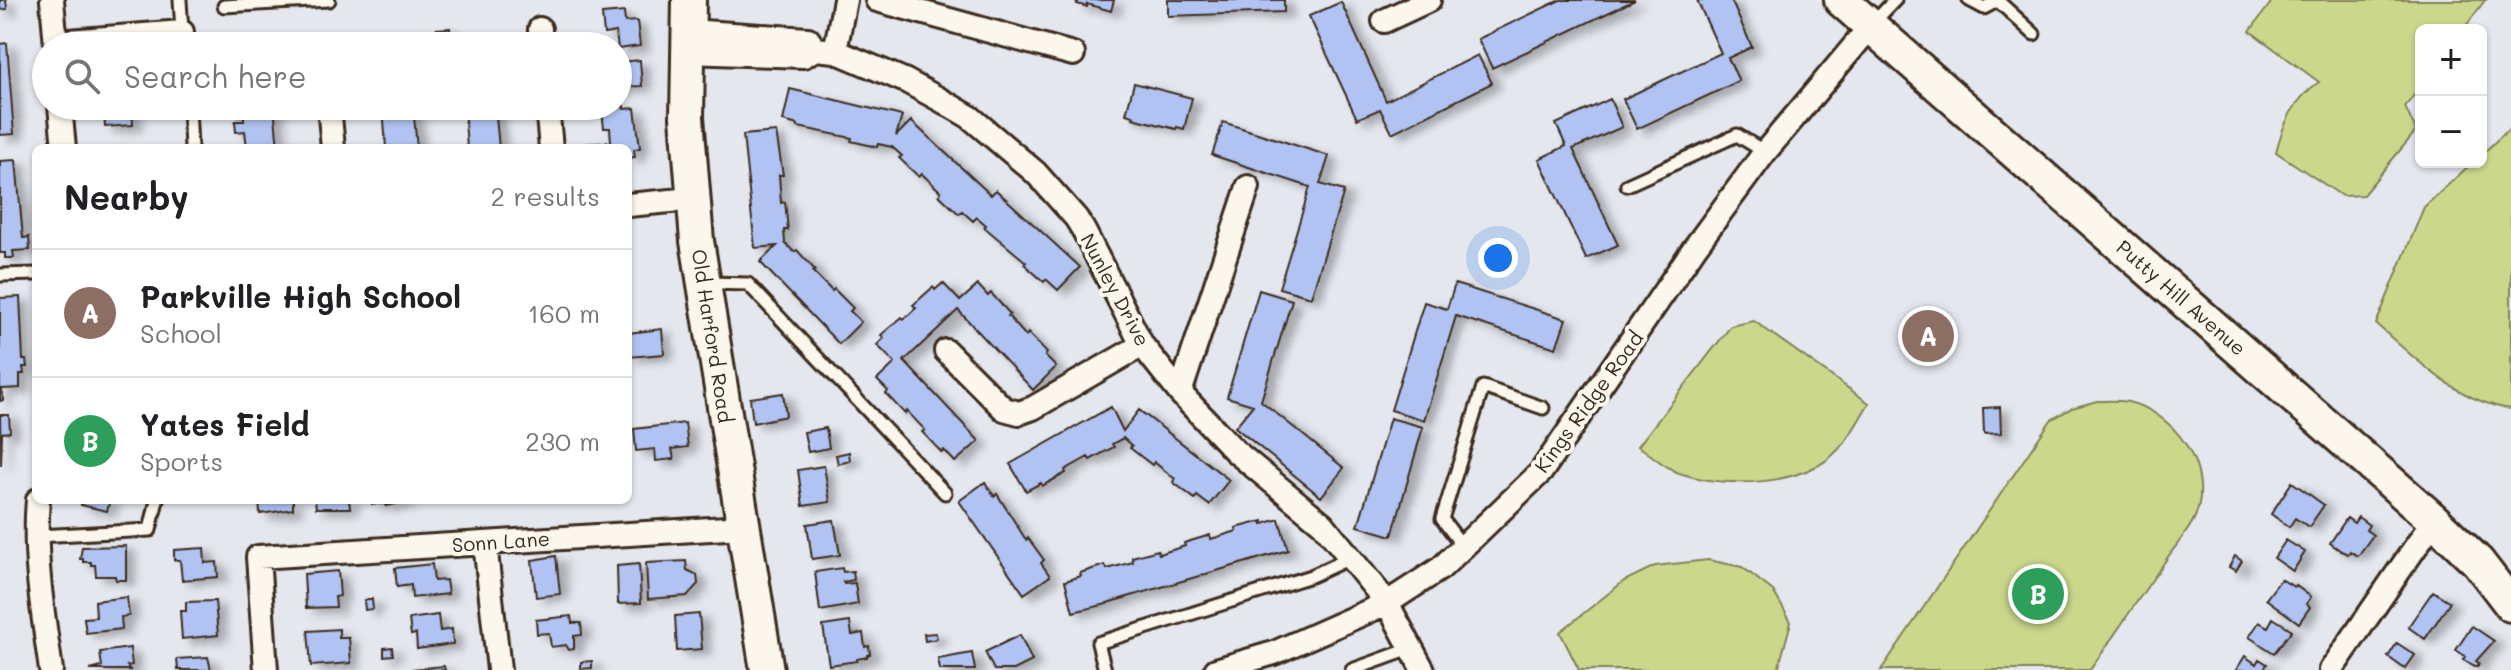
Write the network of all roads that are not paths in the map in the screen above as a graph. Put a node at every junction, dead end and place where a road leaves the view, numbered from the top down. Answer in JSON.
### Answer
{"nodes":[{"id":1,"x":52,"y":0,"type":"edge"},
{"id":2,"x":180,"y":0,"type":"edge"},
{"id":3,"x":329,"y":0,"type":"edge"},
{"id":4,"x":845,"y":0,"type":"edge"},
{"id":5,"x":877,"y":0,"type":"edge"},
{"id":6,"x":1429,"y":0,"type":"edge"},
{"id":7,"x":1841,"y":0,"type":"edge"},
{"id":8,"x":1895,"y":0,"type":"edge"},
{"id":9,"x":1969,"y":0,"type":"edge"},
{"id":10,"x":1999,"y":1,"type":"edge"},
{"id":11,"x":224,"y":6,"type":"dead end"},
{"id":12,"x":1384,"y":21,"type":"dead end"},
{"id":13,"x":1871,"y":26,"type":"junction"},
{"id":14,"x":688,"y":28,"type":"edge"},
{"id":15,"x":55,"y":32,"type":"edge"},
{"id":16,"x":182,"y":32,"type":"edge"},
{"id":17,"x":2034,"y":34,"type":"dead end"},
{"id":18,"x":825,"y":50,"type":"junction"},
{"id":19,"x":1073,"y":54,"type":"dead end"},
{"id":20,"x":61,"y":120,"type":"edge"},
{"id":21,"x":190,"y":120,"type":"edge"},
{"id":22,"x":330,"y":120,"type":"edge"},
{"id":23,"x":548,"y":120,"type":"edge"},
{"id":24,"x":64,"y":144,"type":"edge"},
{"id":25,"x":191,"y":144,"type":"edge"},
{"id":26,"x":333,"y":144,"type":"edge"},
{"id":27,"x":551,"y":144,"type":"edge"},
{"id":28,"x":1765,"y":152,"type":"junction"},
{"id":29,"x":1627,"y":185,"type":"dead end"},
{"id":30,"x":1248,"y":187,"type":"dead end"},
{"id":31,"x":692,"y":199,"type":"junction"},
{"id":32,"x":632,"y":205,"type":"edge"},
{"id":33,"x":32,"y":274,"type":"edge"},
{"id":34,"x":0,"y":275,"type":"edge"},
{"id":35,"x":703,"y":283,"type":"junction"},
{"id":36,"x":1142,"y":345,"type":"junction"},
{"id":37,"x":946,"y":351,"type":"dead end"},
{"id":38,"x":1180,"y":393,"type":"junction"},
{"id":39,"x":1543,"y":408,"type":"dead end"},
{"id":40,"x":945,"y":493,"type":"dead end"},
{"id":41,"x":38,"y":504,"type":"edge"},
{"id":42,"x":156,"y":504,"type":"edge"},
{"id":43,"x":2434,"y":520,"type":"junction"},
{"id":44,"x":743,"y":527,"type":"junction"},
{"id":45,"x":38,"y":536,"type":"junction"},
{"id":46,"x":485,"y":543,"type":"junction"},
{"id":47,"x":1464,"y":548,"type":"junction"},
{"id":48,"x":1350,"y":558,"type":"junction"},
{"id":49,"x":1387,"y":603,"type":"junction"},
{"id":50,"x":2511,"y":605,"type":"edge"},
{"id":51,"x":1413,"y":648,"type":"junction"},
{"id":52,"x":51,"y":670,"type":"edge"},
{"id":53,"x":266,"y":670,"type":"edge"},
{"id":54,"x":499,"y":670,"type":"edge"},
{"id":55,"x":767,"y":670,"type":"edge"},
{"id":56,"x":1105,"y":670,"type":"edge"},
{"id":57,"x":1216,"y":670,"type":"edge"},
{"id":58,"x":1352,"y":670,"type":"edge"},
{"id":59,"x":1423,"y":670,"type":"edge"},
{"id":60,"x":2331,"y":670,"type":"edge"}],
"edges":[{"from":1,"to":15,"type":"street"},
{"from":2,"to":16,"type":"lane"},
{"from":3,"to":11,"type":"lane"},
{"from":4,"to":18,"type":"street"},
{"from":5,"to":19,"type":"street"},
{"from":6,"to":12,"type":"street"},
{"from":7,"to":13,"type":"main road","name":"Putty Hill Avenue"},
{"from":8,"to":13,"type":"lane"},
{"from":9,"to":10,"type":"lane"},
{"from":10,"to":17,"type":"lane"},
{"from":13,"to":28,"type":"street","name":"Kings Ridge Road"},
{"from":13,"to":43,"type":"main road","name":"Putty Hill Avenue"},
{"from":14,"to":18,"type":"street"},
{"from":14,"to":31,"type":"main road","name":"Old Harford Road"},
{"from":18,"to":36,"type":"street","name":"Nunley Drive"},
{"from":20,"to":24,"type":"street"},
{"from":21,"to":25,"type":"lane"},
{"from":22,"to":26,"type":"street"},
{"from":23,"to":27,"type":"street"},
{"from":28,"to":29,"type":"lane"},
{"from":28,"to":47,"type":"street","name":"Kings Ridge Road"},
{"from":30,"to":38,"type":"street"},
{"from":31,"to":32,"type":"street"},
{"from":31,"to":35,"type":"main road","name":"Old Harford Road"},
{"from":33,"to":34,"type":"lane"},
{"from":35,"to":40,"type":"lane"},
{"from":35,"to":44,"type":"main road","name":"Old Harford Road"},
{"from":36,"to":37,"type":"street"},
{"from":36,"to":38,"type":"street","name":"Nunley Drive"},
{"from":38,"to":48,"type":"street","name":"Nunley Drive"},
{"from":39,"to":47,"type":"lane"},
{"from":41,"to":45,"type":"street"},
{"from":42,"to":45,"type":"lane"},
{"from":43,"to":50,"type":"main road","name":"Putty Hill Avenue"},
{"from":43,"to":60,"type":"street"},
{"from":44,"to":46,"type":"street","name":"Sonn Lane"},
{"from":44,"to":55,"type":"main road","name":"Old Harford Road"},
{"from":45,"to":52,"type":"street"},
{"from":46,"to":53,"type":"street","name":"Sonn Lane"},
{"from":46,"to":54,"type":"street"},
{"from":47,"to":49,"type":"street","name":"Kings Ridge Road"},
{"from":48,"to":49,"type":"street","name":"Nunley Drive"},
{"from":48,"to":56,"type":"lane"},
{"from":49,"to":51,"type":"street","name":"Nunley Drive"},
{"from":49,"to":57,"type":"street","name":"Kings Ridge Road"},
{"from":51,"to":58,"type":"lane"},
{"from":51,"to":59,"type":"street","name":"Nunley Drive"}]}
